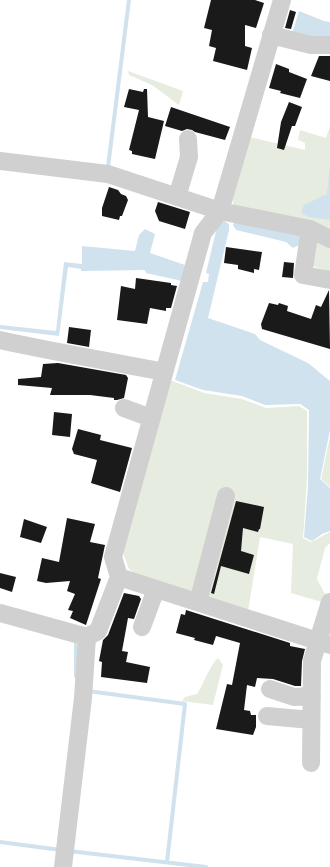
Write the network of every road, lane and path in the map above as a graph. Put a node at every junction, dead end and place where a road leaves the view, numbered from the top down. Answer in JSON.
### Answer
{"nodes":[{"id":1,"x":282,"y":0,"type":"edge"},
{"id":2,"x":271,"y":35,"type":"junction"},
{"id":3,"x":330,"y":45,"type":"edge"},
{"id":4,"x":188,"y":139,"type":"dead end"},
{"id":5,"x":0,"y":161,"type":"edge"},
{"id":6,"x":177,"y":197,"type":"junction"},
{"id":7,"x":220,"y":210,"type":"junction"},
{"id":8,"x":310,"y":230,"type":"junction"},
{"id":9,"x":330,"y":239,"type":"edge"},
{"id":10,"x":330,"y":280,"type":"edge"},
{"id":11,"x":0,"y":340,"type":"edge"},
{"id":12,"x":164,"y":372,"type":"junction"},
{"id":13,"x":124,"y":408,"type":"dead end"},
{"id":14,"x":151,"y":418,"type":"junction"},
{"id":15,"x":226,"y":496,"type":"dead end"},
{"id":16,"x":119,"y":577,"type":"junction"},
{"id":17,"x":156,"y":589,"type":"junction"},
{"id":18,"x":198,"y":602,"type":"junction"},
{"id":19,"x":330,"y":602,"type":"edge"},
{"id":20,"x":0,"y":613,"type":"edge"},
{"id":21,"x":142,"y":626,"type":"dead end"},
{"id":22,"x":87,"y":637,"type":"junction"},
{"id":23,"x":324,"y":643,"type":"edge"},
{"id":24,"x":270,"y":689,"type":"dead end"},
{"id":25,"x":312,"y":696,"type":"junction"},
{"id":26,"x":267,"y":716,"type":"dead end"},
{"id":27,"x":311,"y":720,"type":"junction"},
{"id":28,"x":311,"y":763,"type":"dead end"},
{"id":29,"x":63,"y":867,"type":"edge"}],
"edges":[{"from":1,"to":2,"type":"street"},
{"from":2,"to":3,"type":"street"},
{"from":2,"to":7,"type":"street"},
{"from":4,"to":6,"type":"street"},
{"from":5,"to":6,"type":"street"},
{"from":6,"to":7,"type":"street"},
{"from":7,"to":8,"type":"street"},
{"from":7,"to":12,"type":"street"},
{"from":8,"to":9,"type":"street"},
{"from":8,"to":10,"type":"street"},
{"from":11,"to":12,"type":"street"},
{"from":12,"to":14,"type":"street"},
{"from":13,"to":14,"type":"street"},
{"from":14,"to":16,"type":"street"},
{"from":15,"to":18,"type":"street"},
{"from":16,"to":17,"type":"street"},
{"from":16,"to":22,"type":"street"},
{"from":17,"to":18,"type":"street"},
{"from":17,"to":21,"type":"street"},
{"from":18,"to":23,"type":"street"},
{"from":19,"to":23,"type":"street"},
{"from":20,"to":22,"type":"street"},
{"from":22,"to":29,"type":"street"},
{"from":23,"to":25,"type":"street"},
{"from":24,"to":25,"type":"street"},
{"from":25,"to":27,"type":"street"},
{"from":26,"to":27,"type":"street"},
{"from":27,"to":28,"type":"street"}]}
